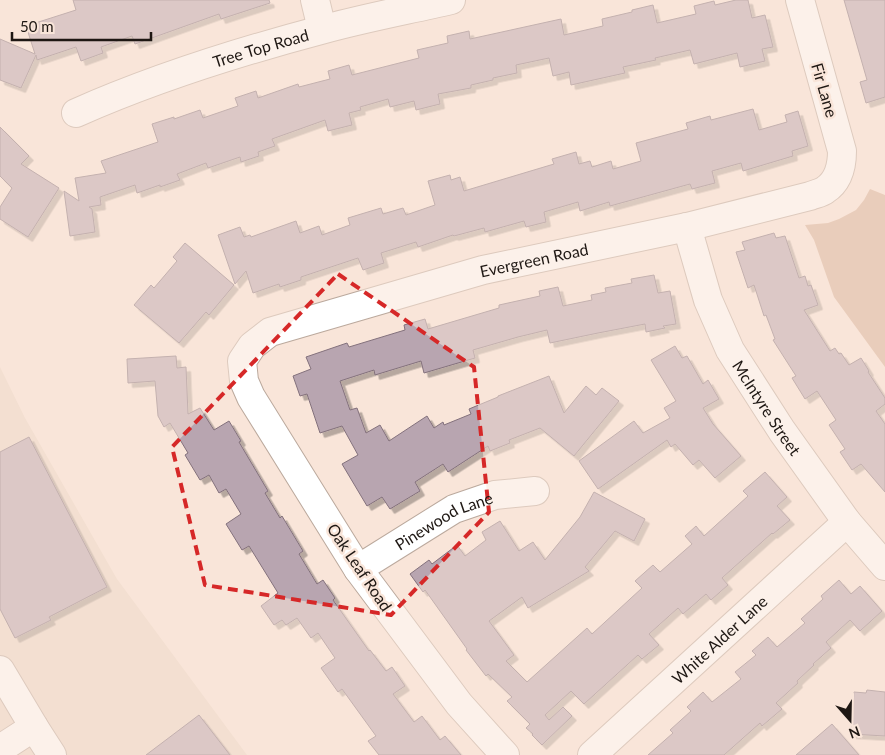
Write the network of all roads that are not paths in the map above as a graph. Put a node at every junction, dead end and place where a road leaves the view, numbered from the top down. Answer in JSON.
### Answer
{"nodes":[{"id":1,"x":315,"y":0,"type":"edge"},
{"id":2,"x":451,"y":0,"type":"edge"},
{"id":3,"x":800,"y":0,"type":"edge"},
{"id":4,"x":322,"y":29,"type":"junction"},
{"id":5,"x":76,"y":113,"type":"dead end"},
{"id":6,"x":836,"y":179,"type":"joint"},
{"id":7,"x":687,"y":227,"type":"junction"},
{"id":8,"x":242,"y":361,"type":"joint"},
{"id":9,"x":535,"y":491,"type":"dead end"},
{"id":10,"x":847,"y":522,"type":"junction"},
{"id":11,"x":885,"y":566,"type":"edge"},
{"id":12,"x":358,"y":569,"type":"junction"},
{"id":13,"x":0,"y":670,"type":"edge"},
{"id":14,"x":34,"y":728,"type":"junction"},
{"id":15,"x":0,"y":749,"type":"edge"},
{"id":16,"x":52,"y":755,"type":"edge"},
{"id":17,"x":505,"y":755,"type":"edge"},
{"id":18,"x":592,"y":755,"type":"edge"}],
"edges":[{"from":1,"to":4,"type":"street"},
{"from":2,"to":4,"type":"street","name":"Tree Top Road"},
{"from":3,"to":6,"type":"street","name":"Fir Lane"},
{"from":4,"to":5,"type":"street","name":"Tree Top Road"},
{"from":6,"to":7,"type":"street","name":"Evergreen Road"},
{"from":7,"to":8,"type":"street","name":"Evergreen Road"},
{"from":7,"to":10,"type":"street","name":"McIntyre Street"},
{"from":8,"to":12,"type":"street","name":"Oak Leaf Road"},
{"from":9,"to":12,"type":"street","name":"Pinewood Lane"},
{"from":10,"to":11,"type":"street","name":"McIntyre Street"},
{"from":10,"to":18,"type":"street","name":"White Alder Lane"},
{"from":12,"to":17,"type":"street","name":"Oak Leaf Road"},
{"from":13,"to":14,"type":"street"},
{"from":14,"to":15,"type":"street"},
{"from":14,"to":16,"type":"street"}]}
